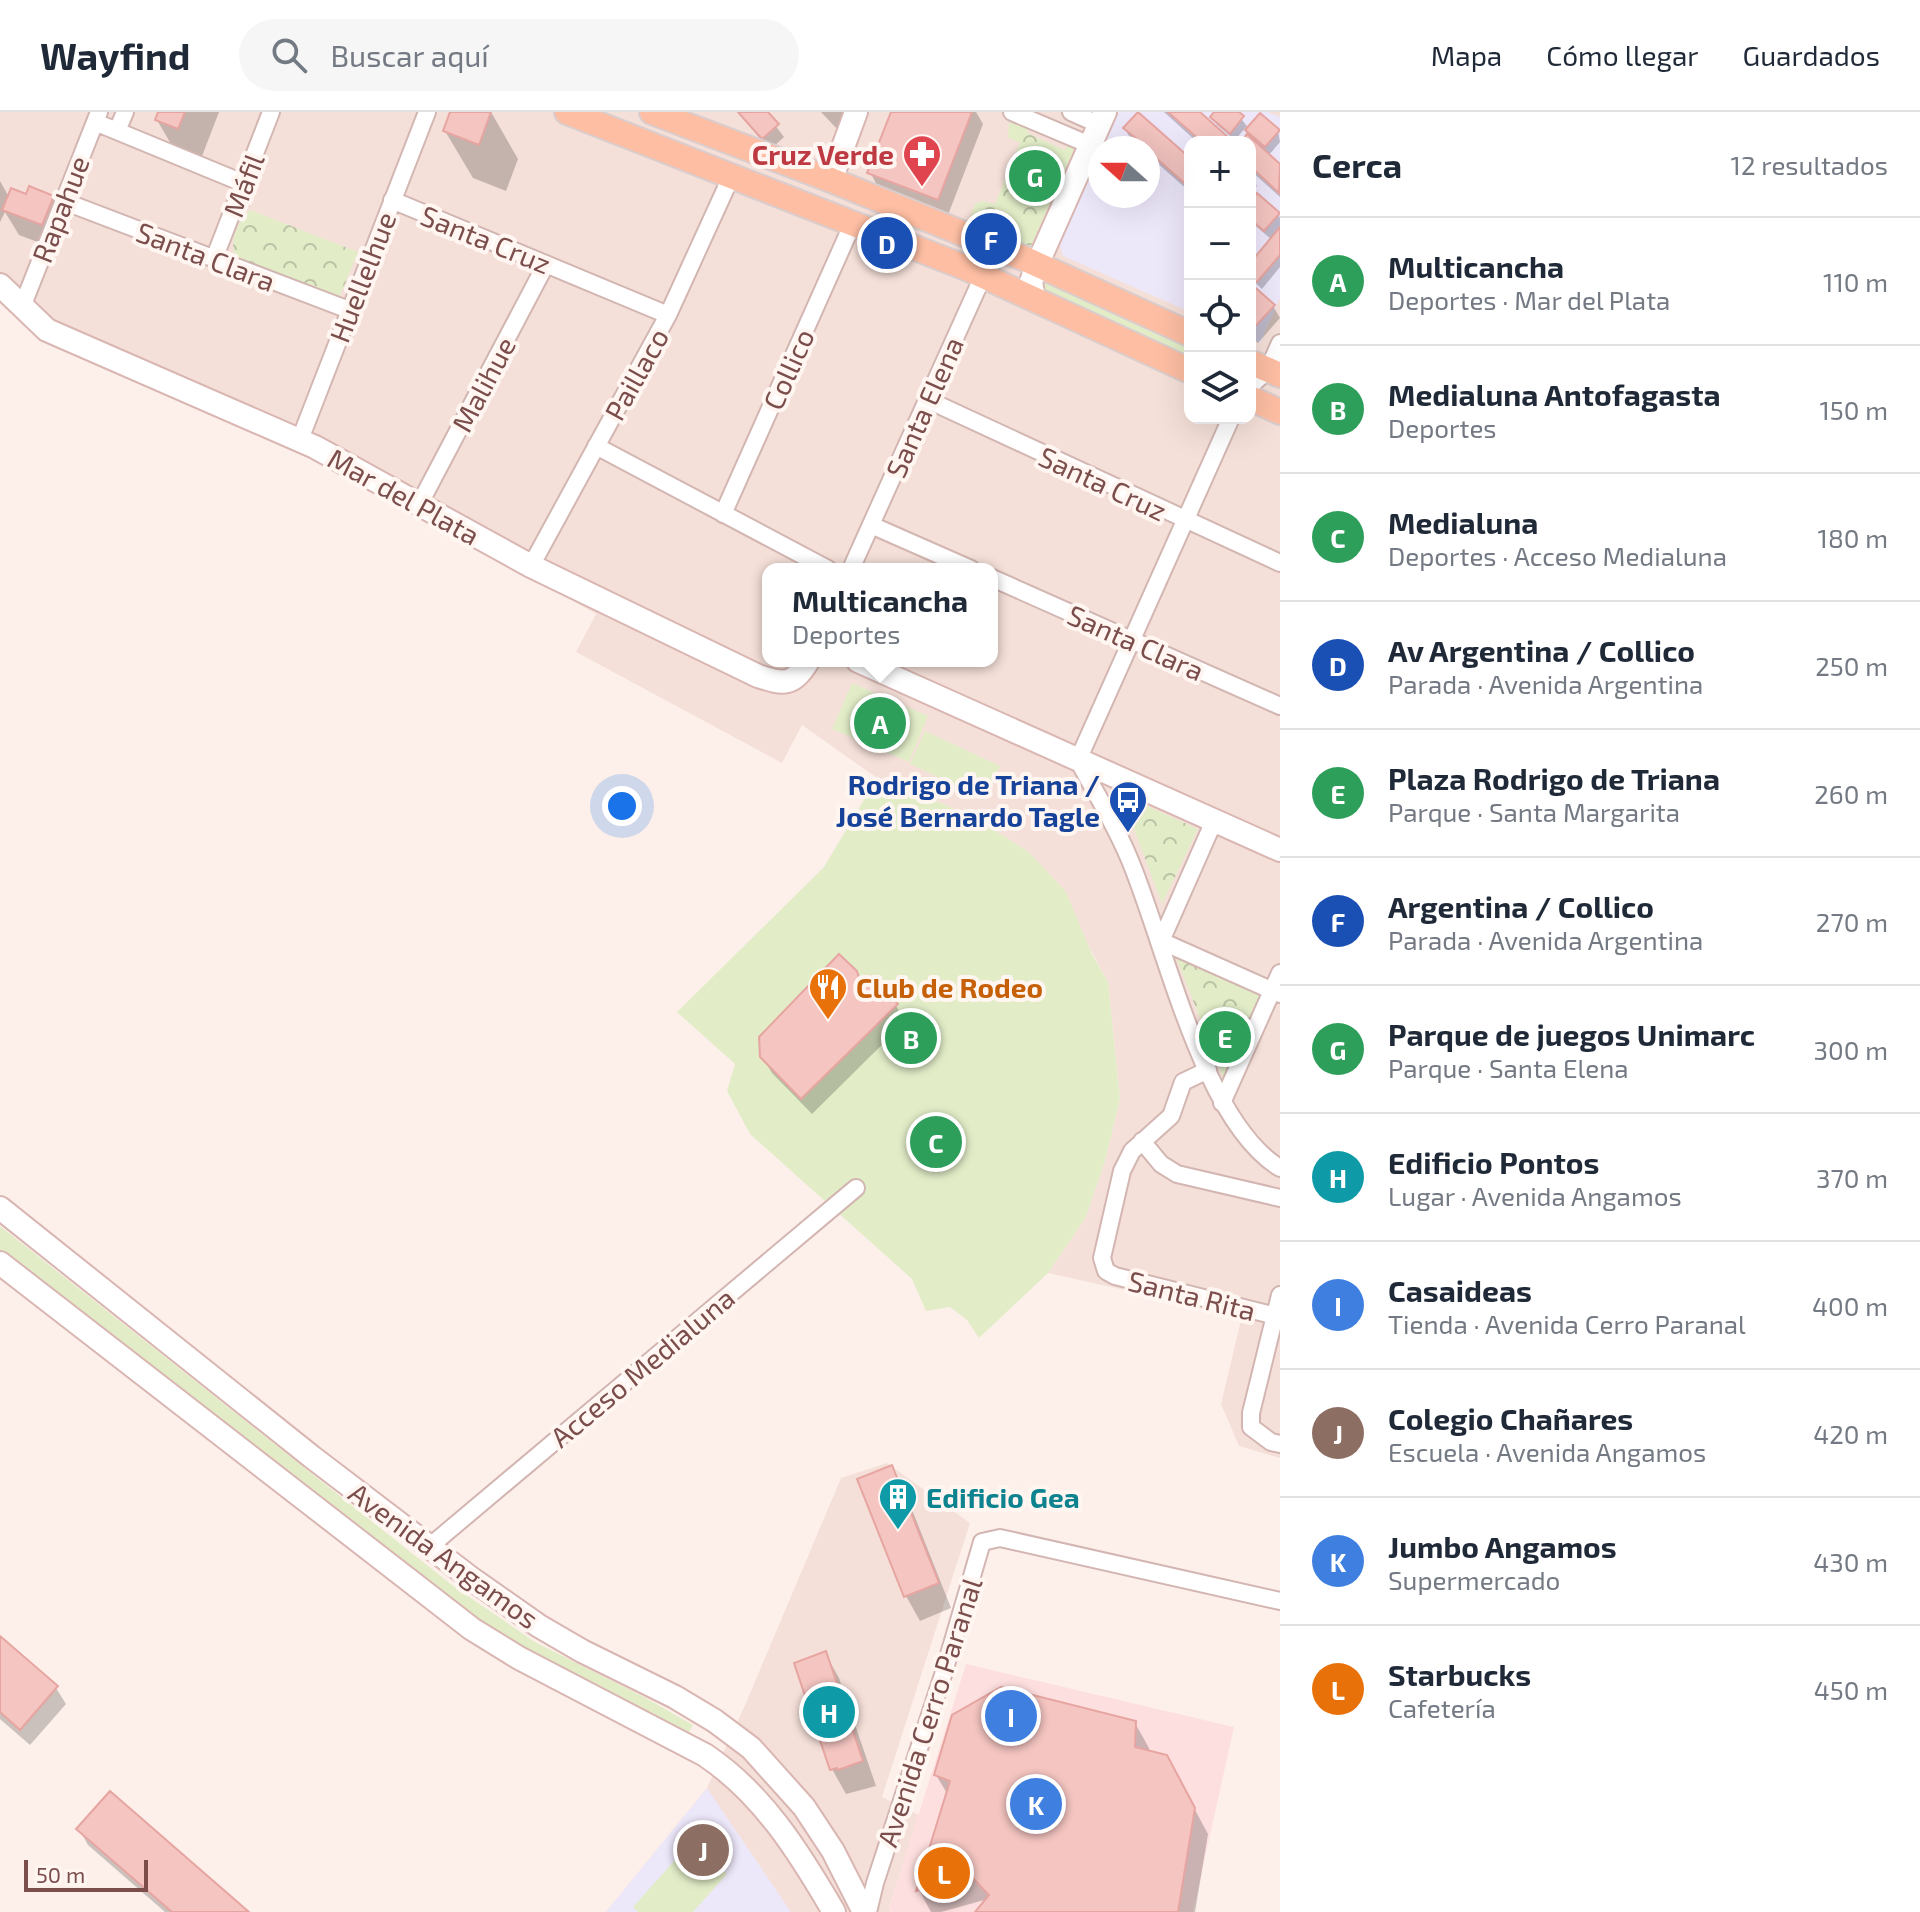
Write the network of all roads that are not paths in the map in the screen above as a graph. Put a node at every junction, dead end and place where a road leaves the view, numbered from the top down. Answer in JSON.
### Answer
{"nodes":[{"id":1,"x":125,"y":112,"type":"edge"},
{"id":2,"x":271,"y":112,"type":"edge"},
{"id":3,"x":427,"y":112,"type":"edge"},
{"id":4,"x":567,"y":112,"type":"edge"},
{"id":5,"x":652,"y":112,"type":"edge"},
{"id":6,"x":856,"y":112,"type":"edge"},
{"id":7,"x":1012,"y":112,"type":"edge"},
{"id":8,"x":1071,"y":112,"type":"edge"},
{"id":9,"x":97,"y":117,"type":"edge"},
{"id":10,"x":1102,"y":118,"type":"edge"},
{"id":11,"x":117,"y":131,"type":"junction"},
{"id":12,"x":1088,"y":144,"type":"edge"},
{"id":13,"x":1088,"y":150,"type":"edge"},
{"id":14,"x":731,"y":177,"type":"junction"},
{"id":15,"x":831,"y":180,"type":"junction"},
{"id":16,"x":243,"y":183,"type":"junction"},
{"id":17,"x":392,"y":200,"type":"junction"},
{"id":18,"x":63,"y":201,"type":"junction"},
{"id":19,"x":852,"y":225,"type":"junction"},
{"id":20,"x":981,"y":241,"type":"junction"},
{"id":21,"x":214,"y":259,"type":"junction"},
{"id":22,"x":546,"y":264,"type":"junction"},
{"id":23,"x":1037,"y":265,"type":"junction"},
{"id":24,"x":983,"y":276,"type":"junction"},
{"id":25,"x":0,"y":285,"type":"edge"},
{"id":26,"x":1034,"y":299,"type":"junction"},
{"id":27,"x":22,"y":307,"type":"junction"},
{"id":28,"x":349,"y":310,"type":"junction"},
{"id":29,"x":668,"y":315,"type":"junction"},
{"id":30,"x":1184,"y":331,"type":"edge"},
{"id":31,"x":1280,"y":343,"type":"edge"},
{"id":32,"x":1184,"y":368,"type":"edge"},
{"id":33,"x":1262,"y":373,"type":"edge"},
{"id":34,"x":928,"y":400,"type":"junction"},
{"id":35,"x":1256,"y":401,"type":"edge"},
{"id":36,"x":1280,"y":412,"type":"edge"},
{"id":37,"x":1228,"y":424,"type":"edge"},
{"id":38,"x":299,"y":442,"type":"junction"},
{"id":39,"x":596,"y":446,"type":"junction"},
{"id":40,"x":419,"y":505,"type":"junction"},
{"id":41,"x":723,"y":514,"type":"junction"},
{"id":42,"x":1185,"y":521,"type":"junction"},
{"id":43,"x":871,"y":525,"type":"junction"},
{"id":44,"x":817,"y":563,"type":"edge"},
{"id":45,"x":854,"y":563,"type":"edge"},
{"id":46,"x":957,"y":563,"type":"edge"},
{"id":47,"x":1280,"y":563,"type":"edge"},
{"id":48,"x":531,"y":566,"type":"junction"},
{"id":49,"x":998,"y":581,"type":"edge"},
{"id":50,"x":1132,"y":639,"type":"junction"},
{"id":51,"x":805,"y":667,"type":"edge"},
{"id":52,"x":871,"y":667,"type":"edge"},
{"id":53,"x":1280,"y":706,"type":"edge"},
{"id":54,"x":1078,"y":760,"type":"junction"},
{"id":55,"x":1214,"y":821,"type":"junction"},
{"id":56,"x":1280,"y":850,"type":"edge"},
{"id":57,"x":1161,"y":941,"type":"junction"},
{"id":58,"x":1280,"y":973,"type":"edge"},
{"id":59,"x":1276,"y":992,"type":"edge"},
{"id":60,"x":1208,"y":1070,"type":"junction"},
{"id":61,"x":1222,"y":1103,"type":"junction"},
{"id":62,"x":1142,"y":1141,"type":"junction"},
{"id":63,"x":1280,"y":1168,"type":"edge"},
{"id":64,"x":856,"y":1188,"type":"dead end"},
{"id":65,"x":1280,"y":1198,"type":"edge"},
{"id":66,"x":0,"y":1208,"type":"edge"},
{"id":67,"x":0,"y":1263,"type":"edge"},
{"id":68,"x":1280,"y":1295,"type":"edge"},
{"id":69,"x":1278,"y":1316,"type":"edge"},
{"id":70,"x":1280,"y":1444,"type":"edge"},
{"id":71,"x":429,"y":1547,"type":"junction"},
{"id":72,"x":1280,"y":1601,"type":"edge"},
{"id":73,"x":862,"y":1910,"type":"edge"},
{"id":74,"x":834,"y":1912,"type":"edge"}],
"edges":[{"from":1,"to":11,"type":"street","name":"Rapahue"},
{"from":2,"to":16,"type":"street","name":"Máfil"},
{"from":3,"to":17,"type":"street","name":"Huellelhue"},
{"from":4,"to":14,"type":"main road"},
{"from":5,"to":15,"type":"main road"},
{"from":6,"to":15,"type":"main road"},
{"from":7,"to":12,"type":"street"},
{"from":8,"to":10,"type":"street"},
{"from":9,"to":11,"type":"street"},
{"from":9,"to":18,"type":"street","name":"Rapahue"},
{"from":11,"to":16,"type":"street"},
{"from":13,"to":23,"type":"main road"},
{"from":14,"to":15,"type":"main road"},
{"from":14,"to":19,"type":"main road"},
{"from":14,"to":29,"type":"street","name":"Paillaco"},
{"from":15,"to":20,"type":"main road"},
{"from":16,"to":21,"type":"street","name":"Máfil"},
{"from":17,"to":22,"type":"street","name":"Santa Cruz"},
{"from":17,"to":28,"type":"street","name":"Huellelhue"},
{"from":18,"to":21,"type":"street","name":"Santa Clara"},
{"from":18,"to":27,"type":"street","name":"Rapahue"},
{"from":19,"to":24,"type":"main road"},
{"from":19,"to":41,"type":"street","name":"Collico"},
{"from":20,"to":23,"type":"main road"},
{"from":20,"to":24,"type":"street","name":"Santa Elena"},
{"from":21,"to":28,"type":"street","name":"Santa Clara"},
{"from":22,"to":29,"type":"street","name":"Santa Cruz"},
{"from":22,"to":40,"type":"street","name":"Malihue"},
{"from":23,"to":26,"type":"main road"},
{"from":23,"to":30,"type":"main road"},
{"from":24,"to":26,"type":"main road"},
{"from":24,"to":34,"type":"street","name":"Santa Elena"},
{"from":25,"to":27,"type":"main road","name":"Mar del Plata"},
{"from":26,"to":32,"type":"main road"},
{"from":27,"to":38,"type":"main road","name":"Mar del Plata"},
{"from":28,"to":38,"type":"street","name":"Huellelhue"},
{"from":29,"to":39,"type":"street","name":"Paillaco"},
{"from":31,"to":33,"type":"street"},
{"from":34,"to":42,"type":"street","name":"Santa Cruz"},
{"from":34,"to":43,"type":"street","name":"Santa Elena"},
{"from":35,"to":36,"type":"main road"},
{"from":37,"to":42,"type":"street"},
{"from":38,"to":40,"type":"main road","name":"Mar del Plata"},
{"from":39,"to":41,"type":"street"},
{"from":39,"to":48,"type":"street","name":"Paillaco"},
{"from":40,"to":48,"type":"main road","name":"Mar del Plata"},
{"from":41,"to":44,"type":"street"},
{"from":42,"to":47,"type":"street","name":"Santa Cruz"},
{"from":42,"to":50,"type":"street"},
{"from":43,"to":45,"type":"street","name":"Santa Elena"},
{"from":43,"to":46,"type":"street"},
{"from":48,"to":51,"type":"main road","name":"Mar del Plata"},
{"from":49,"to":50,"type":"street","name":"Santa Clara"},
{"from":50,"to":53,"type":"street","name":"Santa Clara"},
{"from":50,"to":54,"type":"street"},
{"from":52,"to":54,"type":"main road"},
{"from":54,"to":55,"type":"main road"},
{"from":54,"to":57,"type":"street"},
{"from":55,"to":56,"type":"main road"},
{"from":55,"to":57,"type":"street"},
{"from":57,"to":59,"type":"street"},
{"from":57,"to":60,"type":"street"},
{"from":58,"to":59,"type":"street"},
{"from":59,"to":61,"type":"street"},
{"from":60,"to":61,"type":"street"},
{"from":60,"to":62,"type":"street","name":"Santa Rita"},
{"from":61,"to":63,"type":"street"},
{"from":62,"to":65,"type":"street"},
{"from":62,"to":69,"type":"street","name":"Santa Rita"},
{"from":64,"to":71,"type":"street","name":"Acceso Medialuna"},
{"from":66,"to":71,"type":"main road","name":"Avenida Angamos"},
{"from":67,"to":74,"type":"main road","name":"Avenida Angamos"},
{"from":68,"to":69,"type":"street"},
{"from":69,"to":70,"type":"street"},
{"from":71,"to":73,"type":"main road","name":"Avenida Angamos"},
{"from":72,"to":73,"type":"street","name":"Avenida Cerro Paranal"}]}
